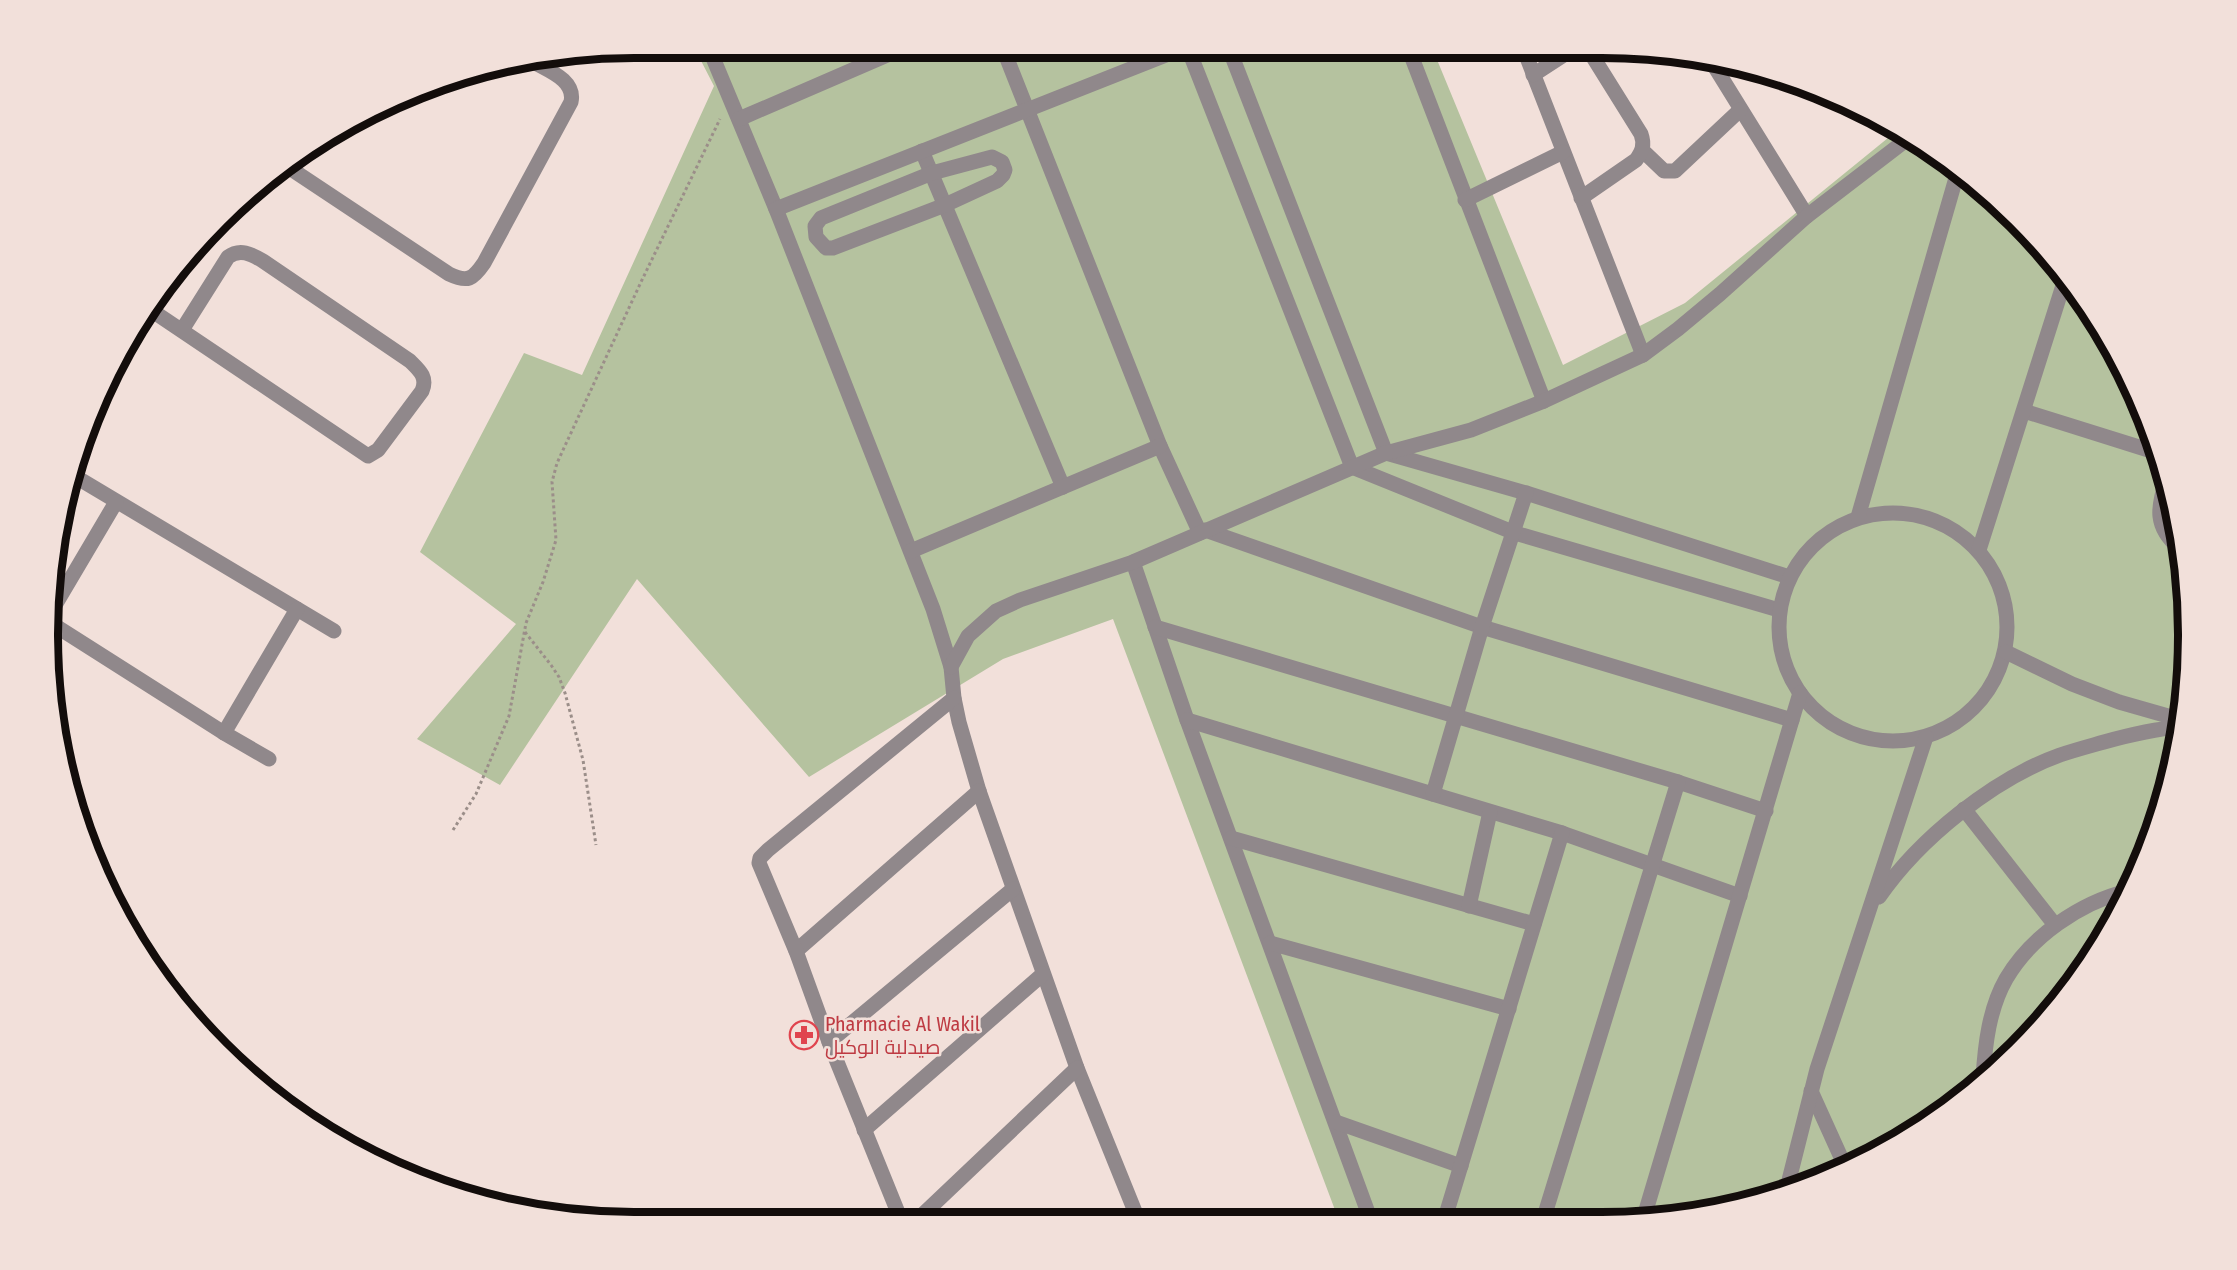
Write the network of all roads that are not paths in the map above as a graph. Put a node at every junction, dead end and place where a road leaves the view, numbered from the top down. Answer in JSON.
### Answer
{"nodes":[{"id":1,"x":713,"y":58,"type":"edge"},
{"id":2,"x":863,"y":58,"type":"edge"},
{"id":3,"x":1007,"y":58,"type":"edge"},
{"id":4,"x":1158,"y":58,"type":"edge"},
{"id":5,"x":1192,"y":58,"type":"edge"},
{"id":6,"x":1233,"y":58,"type":"edge"},
{"id":7,"x":1412,"y":58,"type":"edge"},
{"id":8,"x":1527,"y":58,"type":"edge"},
{"id":9,"x":1560,"y":58,"type":"edge"},
{"id":10,"x":1594,"y":58,"type":"edge"},
{"id":11,"x":541,"y":67,"type":"edge"},
{"id":12,"x":1717,"y":71,"type":"edge"},
{"id":13,"x":1533,"y":75,"type":"junction"},
{"id":14,"x":1027,"y":110,"type":"junction"},
{"id":15,"x":1740,"y":110,"type":"junction"},
{"id":16,"x":739,"y":119,"type":"junction"},
{"id":17,"x":1902,"y":143,"type":"edge"},
{"id":18,"x":1642,"y":150,"type":"junction"},
{"id":19,"x":922,"y":151,"type":"junction"},
{"id":20,"x":1563,"y":152,"type":"junction"},
{"id":21,"x":294,"y":171,"type":"edge"},
{"id":22,"x":932,"y":173,"type":"junction"},
{"id":23,"x":1955,"y":180,"type":"edge"},
{"id":24,"x":1581,"y":198,"type":"junction"},
{"id":25,"x":1465,"y":200,"type":"junction"},
{"id":26,"x":945,"y":205,"type":"junction"},
{"id":27,"x":776,"y":209,"type":"junction"},
{"id":28,"x":1807,"y":216,"type":"junction"},
{"id":29,"x":2062,"y":288,"type":"edge"},
{"id":30,"x":157,"y":314,"type":"edge"},
{"id":31,"x":182,"y":330,"type":"junction"},
{"id":32,"x":1643,"y":355,"type":"junction"},
{"id":33,"x":1544,"y":401,"type":"junction"},
{"id":34,"x":2024,"y":411,"type":"junction"},
{"id":35,"x":1160,"y":446,"type":"junction"},
{"id":36,"x":2148,"y":450,"type":"edge"},
{"id":37,"x":1386,"y":453,"type":"junction"},
{"id":38,"x":1352,"y":467,"type":"junction"},
{"id":39,"x":80,"y":480,"type":"edge"},
{"id":40,"x":1063,"y":487,"type":"junction"},
{"id":41,"x":1526,"y":493,"type":"junction"},
{"id":42,"x":2161,"y":497,"type":"edge"},
{"id":43,"x":116,"y":502,"type":"junction"},
{"id":44,"x":1858,"y":517,"type":"junction"},
{"id":45,"x":1202,"y":532,"type":"junction"},
{"id":46,"x":1515,"y":533,"type":"junction"},
{"id":47,"x":2170,"y":540,"type":"edge"},
{"id":48,"x":1979,"y":550,"type":"junction"},
{"id":49,"x":911,"y":551,"type":"junction"},
{"id":50,"x":1133,"y":562,"type":"junction"},
{"id":51,"x":1789,"y":577,"type":"junction"},
{"id":52,"x":60,"y":597,"type":"edge"},
{"id":53,"x":297,"y":609,"type":"junction"},
{"id":54,"x":1779,"y":610,"type":"junction"},
{"id":55,"x":1155,"y":627,"type":"junction"},
{"id":56,"x":1482,"y":627,"type":"junction"},
{"id":57,"x":58,"y":628,"type":"edge"},
{"id":58,"x":333,"y":631,"type":"dead end"},
{"id":59,"x":2006,"y":652,"type":"junction"},
{"id":60,"x":951,"y":667,"type":"junction"},
{"id":61,"x":1800,"y":693,"type":"junction"},
{"id":62,"x":954,"y":698,"type":"junction"},
{"id":63,"x":1458,"y":715,"type":"junction"},
{"id":64,"x":2173,"y":717,"type":"edge"},
{"id":65,"x":1187,"y":720,"type":"junction"},
{"id":66,"x":1792,"y":720,"type":"junction"},
{"id":67,"x":2171,"y":728,"type":"edge"},
{"id":68,"x":224,"y":733,"type":"junction"},
{"id":69,"x":1926,"y":737,"type":"junction"},
{"id":70,"x":269,"y":759,"type":"dead end"},
{"id":71,"x":1678,"y":782,"type":"junction"},
{"id":72,"x":979,"y":791,"type":"junction"},
{"id":73,"x":1433,"y":794,"type":"junction"},
{"id":74,"x":1964,"y":809,"type":"junction"},
{"id":75,"x":1766,"y":811,"type":"junction"},
{"id":76,"x":1490,"y":812,"type":"junction"},
{"id":77,"x":1562,"y":833,"type":"junction"},
{"id":78,"x":1231,"y":838,"type":"junction"},
{"id":79,"x":1651,"y":865,"type":"junction"},
{"id":80,"x":1012,"y":889,"type":"junction"},
{"id":81,"x":2117,"y":894,"type":"edge"},
{"id":82,"x":1740,"y":896,"type":"junction"},
{"id":83,"x":1469,"y":906,"type":"junction"},
{"id":84,"x":1870,"y":911,"type":"junction"},
{"id":85,"x":1534,"y":924,"type":"junction"},
{"id":86,"x":2055,"y":925,"type":"junction"},
{"id":87,"x":1270,"y":943,"type":"junction"},
{"id":88,"x":796,"y":951,"type":"junction"},
{"id":89,"x":1043,"y":974,"type":"junction"},
{"id":90,"x":1509,"y":1009,"type":"junction"},
{"id":91,"x":829,"y":1042,"type":"junction"},
{"id":92,"x":1984,"y":1066,"type":"edge"},
{"id":93,"x":1077,"y":1068,"type":"junction"},
{"id":94,"x":1811,"y":1091,"type":"junction"},
{"id":95,"x":1336,"y":1122,"type":"junction"},
{"id":96,"x":864,"y":1130,"type":"junction"},
{"id":97,"x":1842,"y":1159,"type":"edge"},
{"id":98,"x":1461,"y":1166,"type":"junction"},
{"id":99,"x":1789,"y":1180,"type":"edge"},
{"id":100,"x":1646,"y":1209,"type":"edge"},
{"id":101,"x":898,"y":1212,"type":"edge"},
{"id":102,"x":925,"y":1212,"type":"edge"},
{"id":103,"x":1135,"y":1212,"type":"edge"},
{"id":104,"x":1368,"y":1212,"type":"edge"},
{"id":105,"x":1447,"y":1212,"type":"edge"},
{"id":106,"x":1546,"y":1212,"type":"edge"}],
"edges":[{"from":1,"to":16,"type":"street"},
{"from":2,"to":16,"type":"street"},
{"from":3,"to":14,"type":"street"},
{"from":4,"to":14,"type":"street"},
{"from":5,"to":38,"type":"street"},
{"from":6,"to":37,"type":"street"},
{"from":7,"to":25,"type":"street"},
{"from":8,"to":13,"type":"street"},
{"from":9,"to":13,"type":"street"},
{"from":10,"to":18,"type":"street"},
{"from":11,"to":21,"type":"street"},
{"from":12,"to":15,"type":"street"},
{"from":13,"to":20,"type":"street"},
{"from":14,"to":19,"type":"street"},
{"from":14,"to":35,"type":"street"},
{"from":15,"to":18,"type":"street"},
{"from":15,"to":28,"type":"street"},
{"from":16,"to":27,"type":"street"},
{"from":17,"to":28,"type":"street"},
{"from":18,"to":24,"type":"street"},
{"from":19,"to":22,"type":"street"},
{"from":19,"to":27,"type":"street"},
{"from":20,"to":24,"type":"street"},
{"from":20,"to":25,"type":"street"},
{"from":22,"to":26,"type":"street"},
{"from":22,"to":26,"type":"street"},
{"from":22,"to":26,"type":"street"},
{"from":23,"to":44,"type":"street"},
{"from":24,"to":32,"type":"street"},
{"from":25,"to":33,"type":"street"},
{"from":26,"to":40,"type":"street"},
{"from":27,"to":49,"type":"street"},
{"from":28,"to":32,"type":"street"},
{"from":29,"to":34,"type":"street"},
{"from":30,"to":31,"type":"street"},
{"from":31,"to":31,"type":"street"},
{"from":32,"to":33,"type":"street"},
{"from":33,"to":37,"type":"street"},
{"from":34,"to":36,"type":"street"},
{"from":34,"to":48,"type":"street"},
{"from":35,"to":40,"type":"street"},
{"from":35,"to":45,"type":"street"},
{"from":37,"to":38,"type":"street"},
{"from":37,"to":41,"type":"street"},
{"from":38,"to":45,"type":"street"},
{"from":38,"to":46,"type":"street"},
{"from":39,"to":43,"type":"street"},
{"from":40,"to":49,"type":"street"},
{"from":41,"to":46,"type":"street"},
{"from":41,"to":51,"type":"street"},
{"from":42,"to":47,"type":"street"},
{"from":43,"to":52,"type":"street"},
{"from":43,"to":53,"type":"street"},
{"from":44,"to":48,"type":"street"},
{"from":44,"to":51,"type":"street"},
{"from":45,"to":50,"type":"street"},
{"from":45,"to":56,"type":"street"},
{"from":46,"to":54,"type":"street"},
{"from":46,"to":56,"type":"street"},
{"from":48,"to":59,"type":"street"},
{"from":49,"to":60,"type":"street"},
{"from":50,"to":55,"type":"street"},
{"from":50,"to":60,"type":"street"},
{"from":51,"to":54,"type":"street"},
{"from":53,"to":58,"type":"street"},
{"from":53,"to":68,"type":"street"},
{"from":54,"to":61,"type":"street"},
{"from":55,"to":63,"type":"street"},
{"from":55,"to":65,"type":"street"},
{"from":56,"to":63,"type":"street"},
{"from":56,"to":66,"type":"street"},
{"from":57,"to":68,"type":"street"},
{"from":59,"to":64,"type":"street"},
{"from":59,"to":69,"type":"street"},
{"from":60,"to":62,"type":"street"},
{"from":61,"to":66,"type":"street"},
{"from":61,"to":69,"type":"street"},
{"from":62,"to":72,"type":"street"},
{"from":62,"to":88,"type":"street"},
{"from":63,"to":71,"type":"street"},
{"from":63,"to":73,"type":"street"},
{"from":65,"to":73,"type":"street"},
{"from":65,"to":78,"type":"street"},
{"from":66,"to":75,"type":"street"},
{"from":67,"to":74,"type":"street"},
{"from":68,"to":70,"type":"street"},
{"from":69,"to":84,"type":"street"},
{"from":71,"to":75,"type":"street"},
{"from":71,"to":79,"type":"street"},
{"from":72,"to":80,"type":"street"},
{"from":72,"to":88,"type":"street"},
{"from":73,"to":76,"type":"street"},
{"from":74,"to":84,"type":"street"},
{"from":74,"to":86,"type":"street"},
{"from":75,"to":82,"type":"street"},
{"from":76,"to":77,"type":"street"},
{"from":76,"to":83,"type":"street"},
{"from":77,"to":79,"type":"street"},
{"from":77,"to":85,"type":"street"},
{"from":78,"to":83,"type":"street"},
{"from":78,"to":87,"type":"street"},
{"from":79,"to":82,"type":"street"},
{"from":79,"to":106,"type":"street"},
{"from":80,"to":89,"type":"street"},
{"from":80,"to":91,"type":"street"},
{"from":81,"to":86,"type":"street"},
{"from":82,"to":100,"type":"street"},
{"from":83,"to":85,"type":"street"},
{"from":84,"to":94,"type":"street"},
{"from":85,"to":90,"type":"street"},
{"from":86,"to":92,"type":"street"},
{"from":87,"to":90,"type":"street"},
{"from":87,"to":95,"type":"street"},
{"from":88,"to":91,"type":"street"},
{"from":89,"to":93,"type":"street"},
{"from":89,"to":96,"type":"street"},
{"from":90,"to":98,"type":"street"},
{"from":91,"to":96,"type":"street"},
{"from":93,"to":102,"type":"street"},
{"from":93,"to":103,"type":"street"},
{"from":94,"to":97,"type":"street"},
{"from":94,"to":99,"type":"street"},
{"from":95,"to":98,"type":"street"},
{"from":95,"to":104,"type":"street"},
{"from":96,"to":101,"type":"street"},
{"from":98,"to":105,"type":"street"}]}
